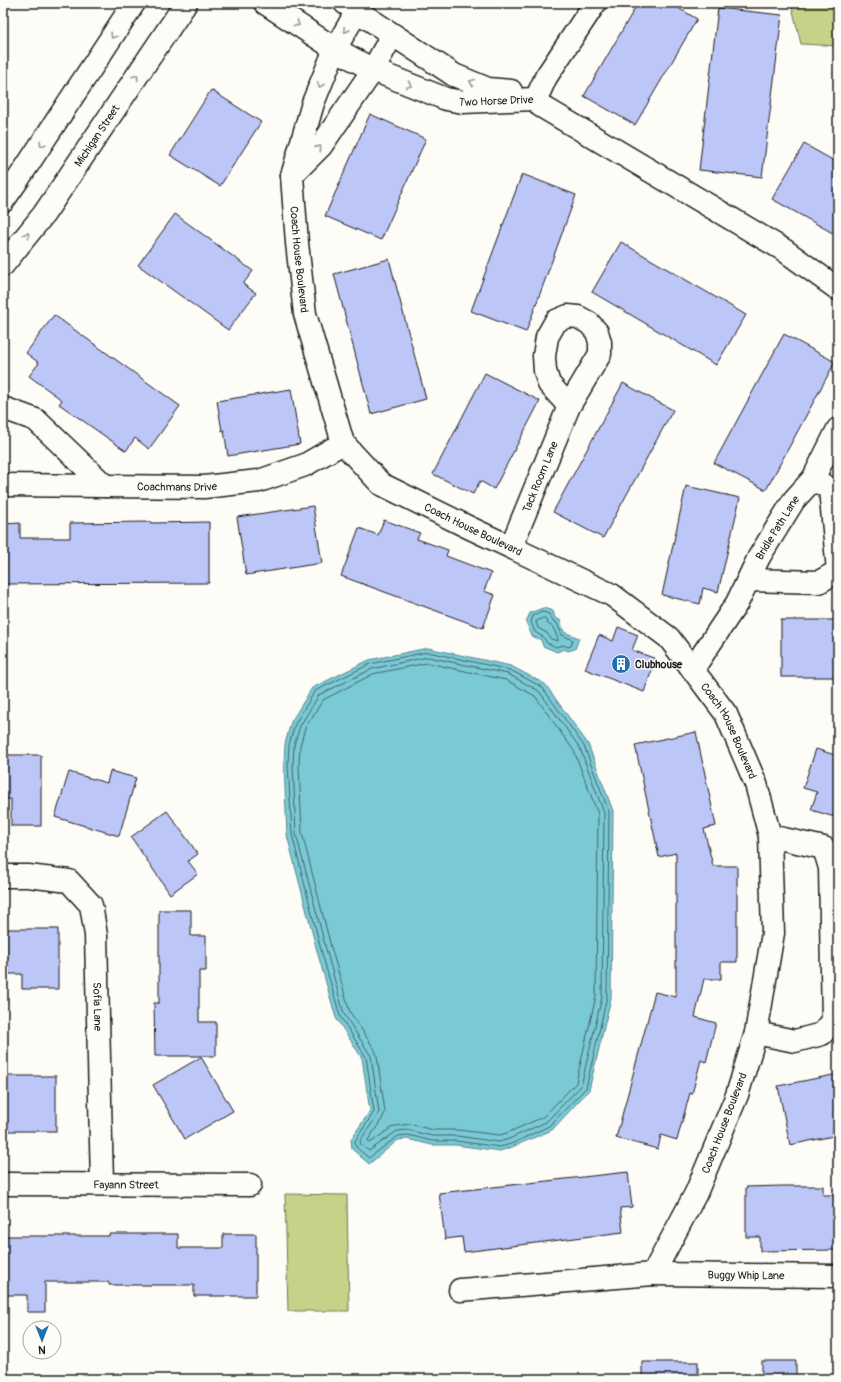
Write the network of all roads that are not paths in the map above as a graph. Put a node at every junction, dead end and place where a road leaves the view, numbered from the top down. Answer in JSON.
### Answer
{"nodes":[{"id":1,"x":134,"y":3,"type":"edge"},
{"id":2,"x":186,"y":3,"type":"edge"},
{"id":3,"x":265,"y":3,"type":"edge"},
{"id":4,"x":595,"y":3,"type":"edge"},
{"id":5,"x":351,"y":7,"type":"edge"},
{"id":6,"x":392,"y":35,"type":"junction"},
{"id":7,"x":335,"y":48,"type":"junction"},
{"id":8,"x":373,"y":70,"type":"junction"},
{"id":9,"x":536,"y":99,"type":"junction"},
{"id":10,"x":292,"y":176,"type":"junction"},
{"id":11,"x":3,"y":201,"type":"edge"},
{"id":12,"x":3,"y":265,"type":"edge"},
{"id":13,"x":838,"y":289,"type":"edge"},
{"id":14,"x":569,"y":406,"type":"dead end"},
{"id":15,"x":3,"y":410,"type":"edge"},
{"id":16,"x":838,"y":429,"type":"edge"},
{"id":17,"x":343,"y":443,"type":"junction"},
{"id":18,"x":813,"y":479,"type":"junction"},
{"id":19,"x":3,"y":485,"type":"edge"},
{"id":20,"x":105,"y":486,"type":"junction"},
{"id":21,"x":511,"y":547,"type":"junction"},
{"id":22,"x":748,"y":580,"type":"junction"},
{"id":23,"x":693,"y":669,"type":"junction"},
{"id":24,"x":770,"y":836,"type":"junction"},
{"id":25,"x":3,"y":876,"type":"edge"},
{"id":26,"x":756,"y":1033,"type":"junction"},
{"id":27,"x":102,"y":1183,"type":"junction"},
{"id":28,"x":3,"y":1184,"type":"edge"},
{"id":29,"x":250,"y":1185,"type":"dead end"},
{"id":30,"x":653,"y":1274,"type":"junction"},
{"id":31,"x":838,"y":1276,"type":"edge"},
{"id":32,"x":460,"y":1290,"type":"dead end"}],
"edges":[{"from":1,"to":11,"type":"street","one_way":true},
{"from":12,"to":2,"type":"street","name":"Michigan Street","one_way":true},
{"from":3,"to":7,"type":"street","name":"Two Horse Drive","one_way":true},
{"from":4,"to":9,"type":"street"},
{"from":5,"to":6,"type":"street","name":"Two Horse Drive"},
{"from":5,"to":7,"type":"street","name":"Coach House Boulevard","one_way":true},
{"from":6,"to":8,"type":"street"},
{"from":9,"to":6,"type":"street","name":"Two Horse Drive","one_way":true},
{"from":7,"to":8,"type":"street","name":"Two Horse Drive"},
{"from":7,"to":10,"type":"street","name":"Coach House Boulevard","one_way":true},
{"from":8,"to":9,"type":"street","name":"Two Horse Drive","one_way":true},
{"from":10,"to":8,"type":"street","one_way":true},
{"from":9,"to":13,"type":"street"},
{"from":10,"to":17,"type":"street","name":"Coach House Boulevard"},
{"from":14,"to":21,"type":"street","name":"Tack Room Lane"},
{"from":15,"to":20,"type":"street"},
{"from":16,"to":18,"type":"street","name":"Bridle Path Lane"},
{"from":17,"to":20,"type":"street","name":"Coachmans Drive"},
{"from":17,"to":21,"type":"street","name":"Coach House Boulevard"},
{"from":18,"to":22,"type":"street","name":"Bridle Path Lane"},
{"from":18,"to":22,"type":"street"},
{"from":19,"to":20,"type":"street","name":"Coachmans Drive"},
{"from":21,"to":23,"type":"street","name":"Coach House Boulevard"},
{"from":22,"to":23,"type":"street","name":"Bridle Path Lane"},
{"from":23,"to":24,"type":"street","name":"Coach House Boulevard"},
{"from":24,"to":26,"type":"street","name":"Coach House Boulevard"},
{"from":24,"to":26,"type":"street"},
{"from":25,"to":27,"type":"street","name":"Sofia Lane"},
{"from":26,"to":30,"type":"street","name":"Coach House Boulevard"},
{"from":27,"to":28,"type":"street","name":"Fayann Street"},
{"from":27,"to":29,"type":"street","name":"Fayann Street"},
{"from":30,"to":31,"type":"street","name":"Buggy Whip Lane"},
{"from":30,"to":32,"type":"street"}]}
